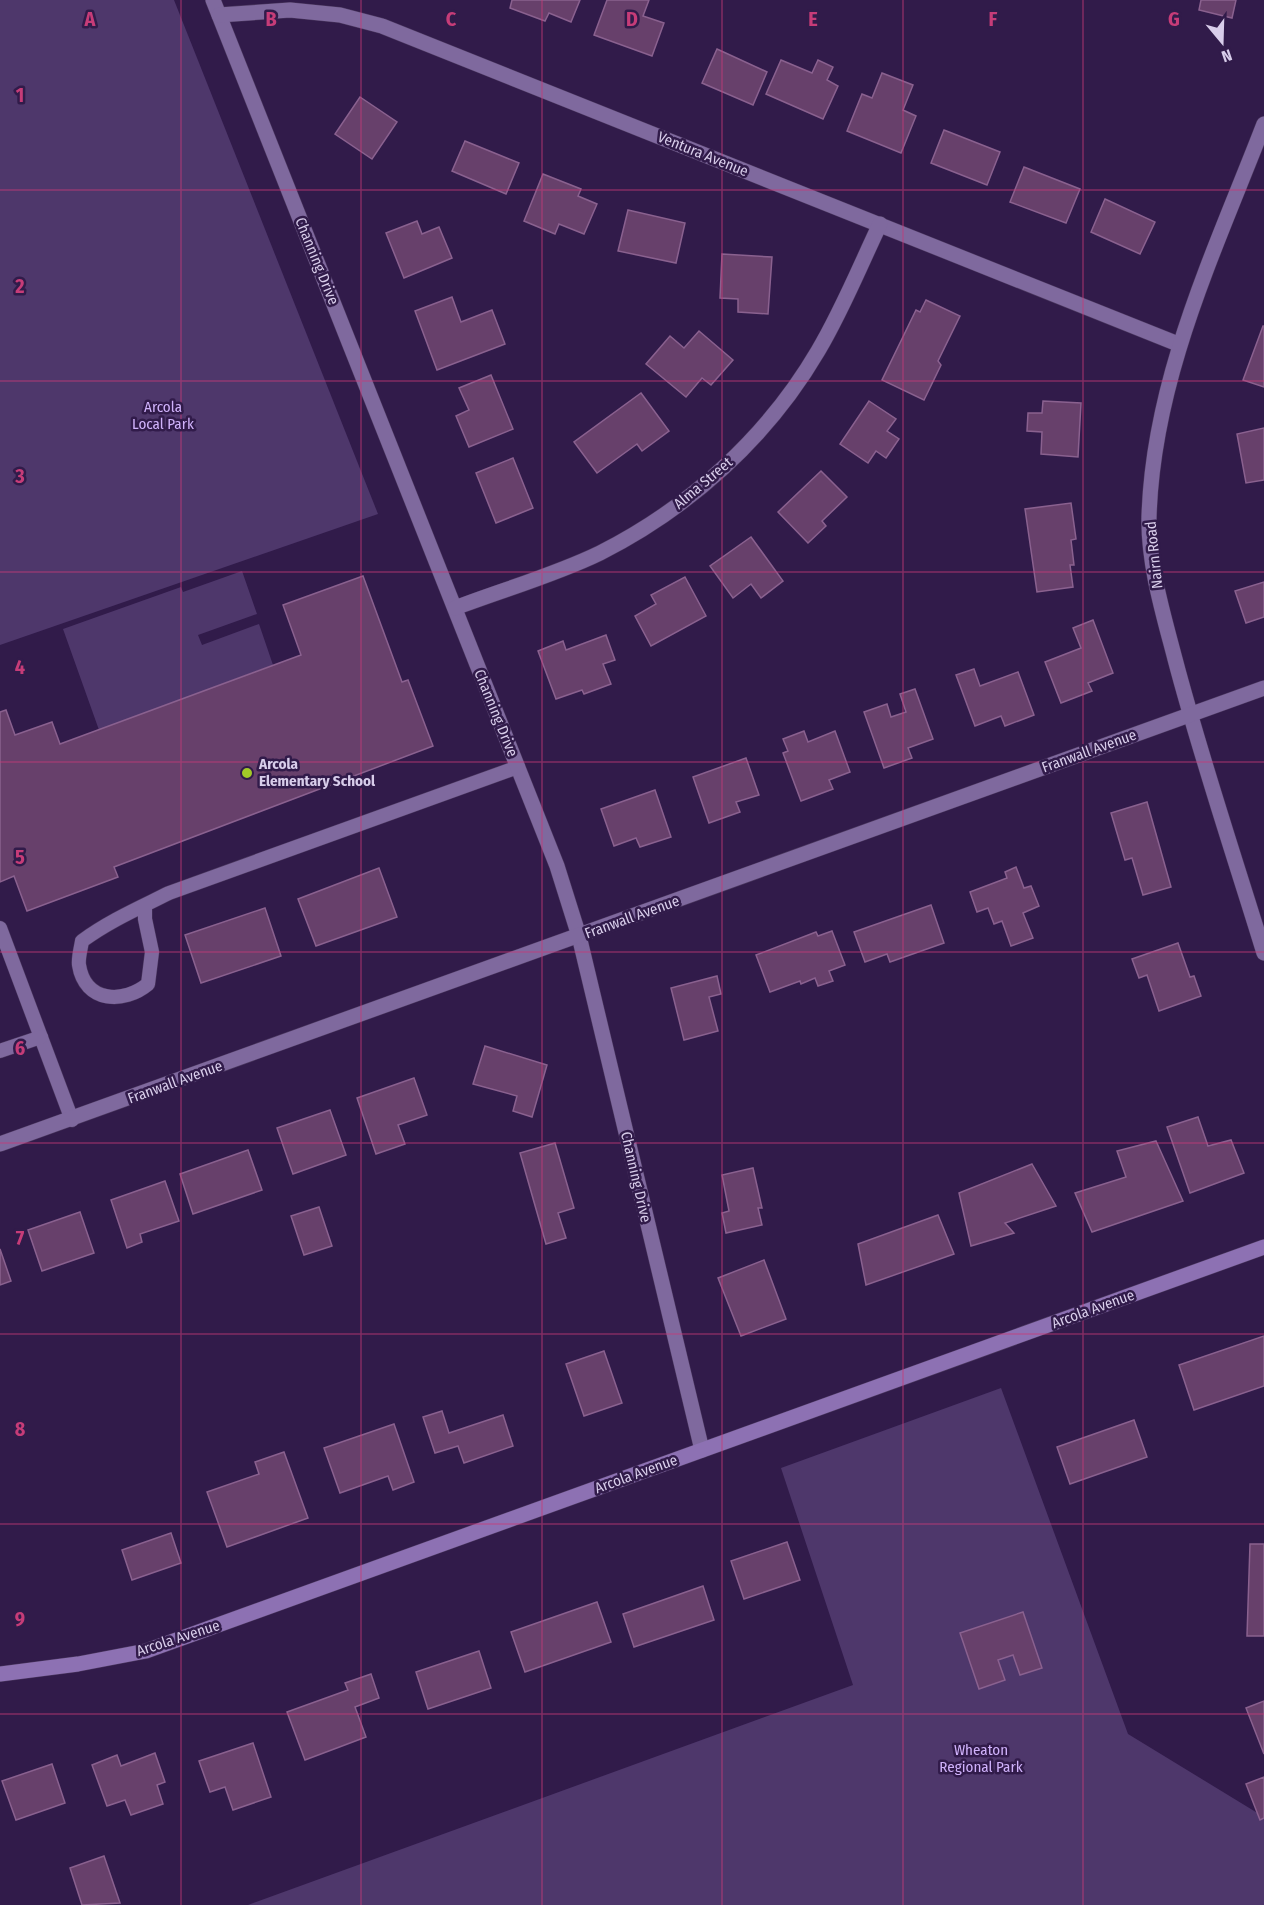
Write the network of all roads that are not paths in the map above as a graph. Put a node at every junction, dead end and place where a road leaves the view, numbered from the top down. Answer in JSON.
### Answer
{"nodes":[{"id":1,"x":213,"y":0,"type":"edge"},
{"id":2,"x":219,"y":15,"type":"junction"},
{"id":3,"x":1264,"y":124,"type":"edge"},
{"id":4,"x":880,"y":224,"type":"junction"},
{"id":5,"x":1178,"y":344,"type":"junction"},
{"id":6,"x":455,"y":608,"type":"junction"},
{"id":7,"x":1264,"y":688,"type":"edge"},
{"id":8,"x":1190,"y":714,"type":"junction"},
{"id":9,"x":518,"y":767,"type":"junction"},
{"id":10,"x":145,"y":905,"type":"junction"},
{"id":11,"x":0,"y":928,"type":"edge"},
{"id":12,"x":579,"y":936,"type":"junction"},
{"id":13,"x":1264,"y":953,"type":"edge"},
{"id":14,"x":41,"y":1037,"type":"junction"},
{"id":15,"x":0,"y":1051,"type":"edge"},
{"id":16,"x":72,"y":1120,"type":"junction"},
{"id":17,"x":0,"y":1144,"type":"edge"},
{"id":18,"x":1264,"y":1247,"type":"edge"},
{"id":19,"x":702,"y":1450,"type":"junction"},
{"id":20,"x":0,"y":1674,"type":"edge"}],
"edges":[{"from":1,"to":2,"type":"street","name":"Channing Drive"},
{"from":2,"to":4,"type":"street","name":"Ventura Avenue"},
{"from":2,"to":6,"type":"street","name":"Channing Drive"},
{"from":3,"to":5,"type":"street","name":"Nairn Road"},
{"from":4,"to":5,"type":"street","name":"Ventura Avenue"},
{"from":4,"to":6,"type":"street","name":"Alma Street"},
{"from":5,"to":8,"type":"street","name":"Nairn Road"},
{"from":6,"to":9,"type":"street","name":"Channing Drive"},
{"from":7,"to":8,"type":"street","name":"Franwall Avenue"},
{"from":8,"to":12,"type":"street","name":"Franwall Avenue"},
{"from":8,"to":13,"type":"street","name":"Nairn Road"},
{"from":9,"to":10,"type":"lane"},
{"from":9,"to":12,"type":"street","name":"Channing Drive"},
{"from":10,"to":10,"type":"lane"},
{"from":11,"to":14,"type":"lane"},
{"from":12,"to":16,"type":"street","name":"Franwall Avenue"},
{"from":12,"to":19,"type":"street","name":"Channing Drive"},
{"from":14,"to":15,"type":"lane"},
{"from":14,"to":16,"type":"lane"},
{"from":16,"to":17,"type":"street","name":"Franwall Avenue"},
{"from":18,"to":19,"type":"street","name":"Arcola Avenue"},
{"from":19,"to":20,"type":"street","name":"Arcola Avenue"}]}
